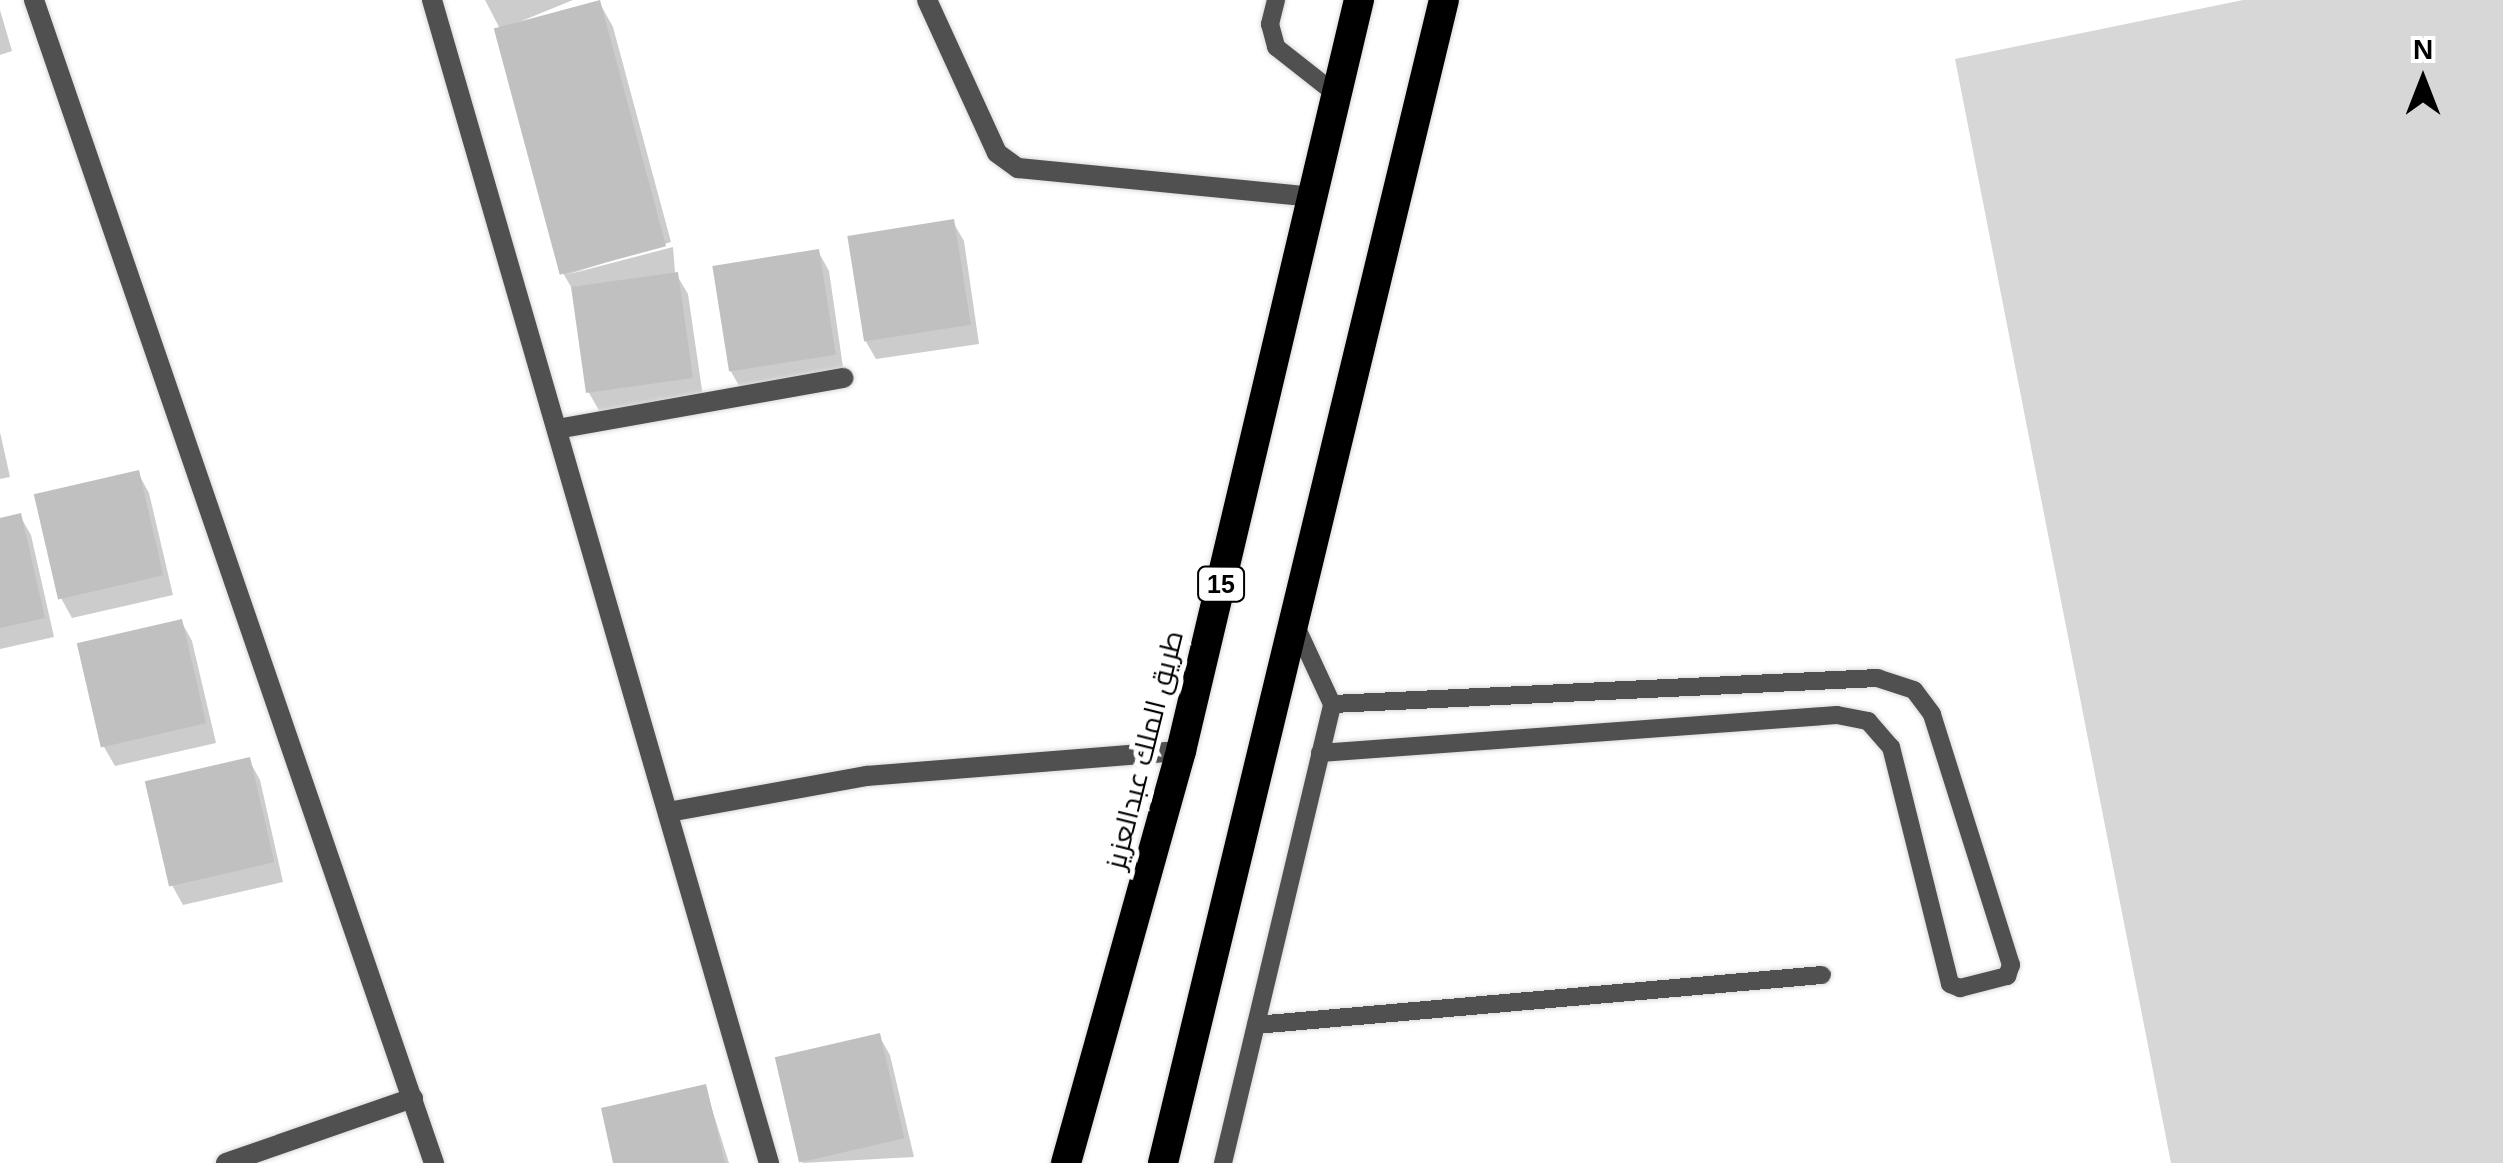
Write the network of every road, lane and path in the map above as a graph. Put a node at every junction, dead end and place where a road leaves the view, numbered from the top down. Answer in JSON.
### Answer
{"nodes":[{"id":1,"x":34,"y":0,"type":"edge"},
{"id":2,"x":432,"y":0,"type":"edge"},
{"id":3,"x":927,"y":0,"type":"edge"},
{"id":4,"x":1276,"y":0,"type":"edge"},
{"id":5,"x":1359,"y":0,"type":"edge"},
{"id":6,"x":1444,"y":0,"type":"edge"},
{"id":7,"x":1337,"y":95,"type":"junction"},
{"id":8,"x":1312,"y":197,"type":"junction"},
{"id":9,"x":844,"y":378,"type":"dead end"},
{"id":10,"x":556,"y":429,"type":"junction"},
{"id":11,"x":1293,"y":622,"type":"junction"},
{"id":12,"x":1332,"y":704,"type":"junction"},
{"id":13,"x":1181,"y":751,"type":"junction"},
{"id":14,"x":1320,"y":753,"type":"junction"},
{"id":15,"x":668,"y":812,"type":"junction"},
{"id":16,"x":1822,"y":975,"type":"dead end"},
{"id":17,"x":1256,"y":1024,"type":"junction"},
{"id":18,"x":413,"y":1098,"type":"junction"},
{"id":19,"x":226,"y":1163,"type":"edge"},
{"id":20,"x":434,"y":1163,"type":"edge"},
{"id":21,"x":769,"y":1163,"type":"edge"},
{"id":22,"x":1066,"y":1163,"type":"edge"},
{"id":23,"x":1163,"y":1163,"type":"edge"},
{"id":24,"x":1223,"y":1163,"type":"edge"}],
"edges":[{"from":1,"to":18,"type":"street"},
{"from":2,"to":10,"type":"street"},
{"from":3,"to":8,"type":"street"},
{"from":4,"to":7,"type":"lane"},
{"from":5,"to":7,"type":"highway","name":"طريق الملك عبدالعزيز","number":"15"},
{"from":6,"to":11,"type":"highway"},
{"from":7,"to":8,"type":"highway","name":"طريق الملك عبدالعزيز","number":"15"},
{"from":8,"to":13,"type":"highway","name":"طريق الملك عبدالعزيز","number":"15"},
{"from":9,"to":10,"type":"street"},
{"from":10,"to":15,"type":"street"},
{"from":11,"to":12,"type":"lane"},
{"from":11,"to":23,"type":"highway"},
{"from":12,"to":14,"type":"lane"},
{"from":12,"to":14,"type":"lane"},
{"from":13,"to":15,"type":"street"},
{"from":13,"to":22,"type":"highway","name":"طريق الملك عبدالعزيز","number":"15"},
{"from":14,"to":17,"type":"lane"},
{"from":15,"to":21,"type":"street"},
{"from":16,"to":17,"type":"lane"},
{"from":17,"to":24,"type":"lane"},
{"from":18,"to":19,"type":"street"},
{"from":18,"to":20,"type":"street"}]}
